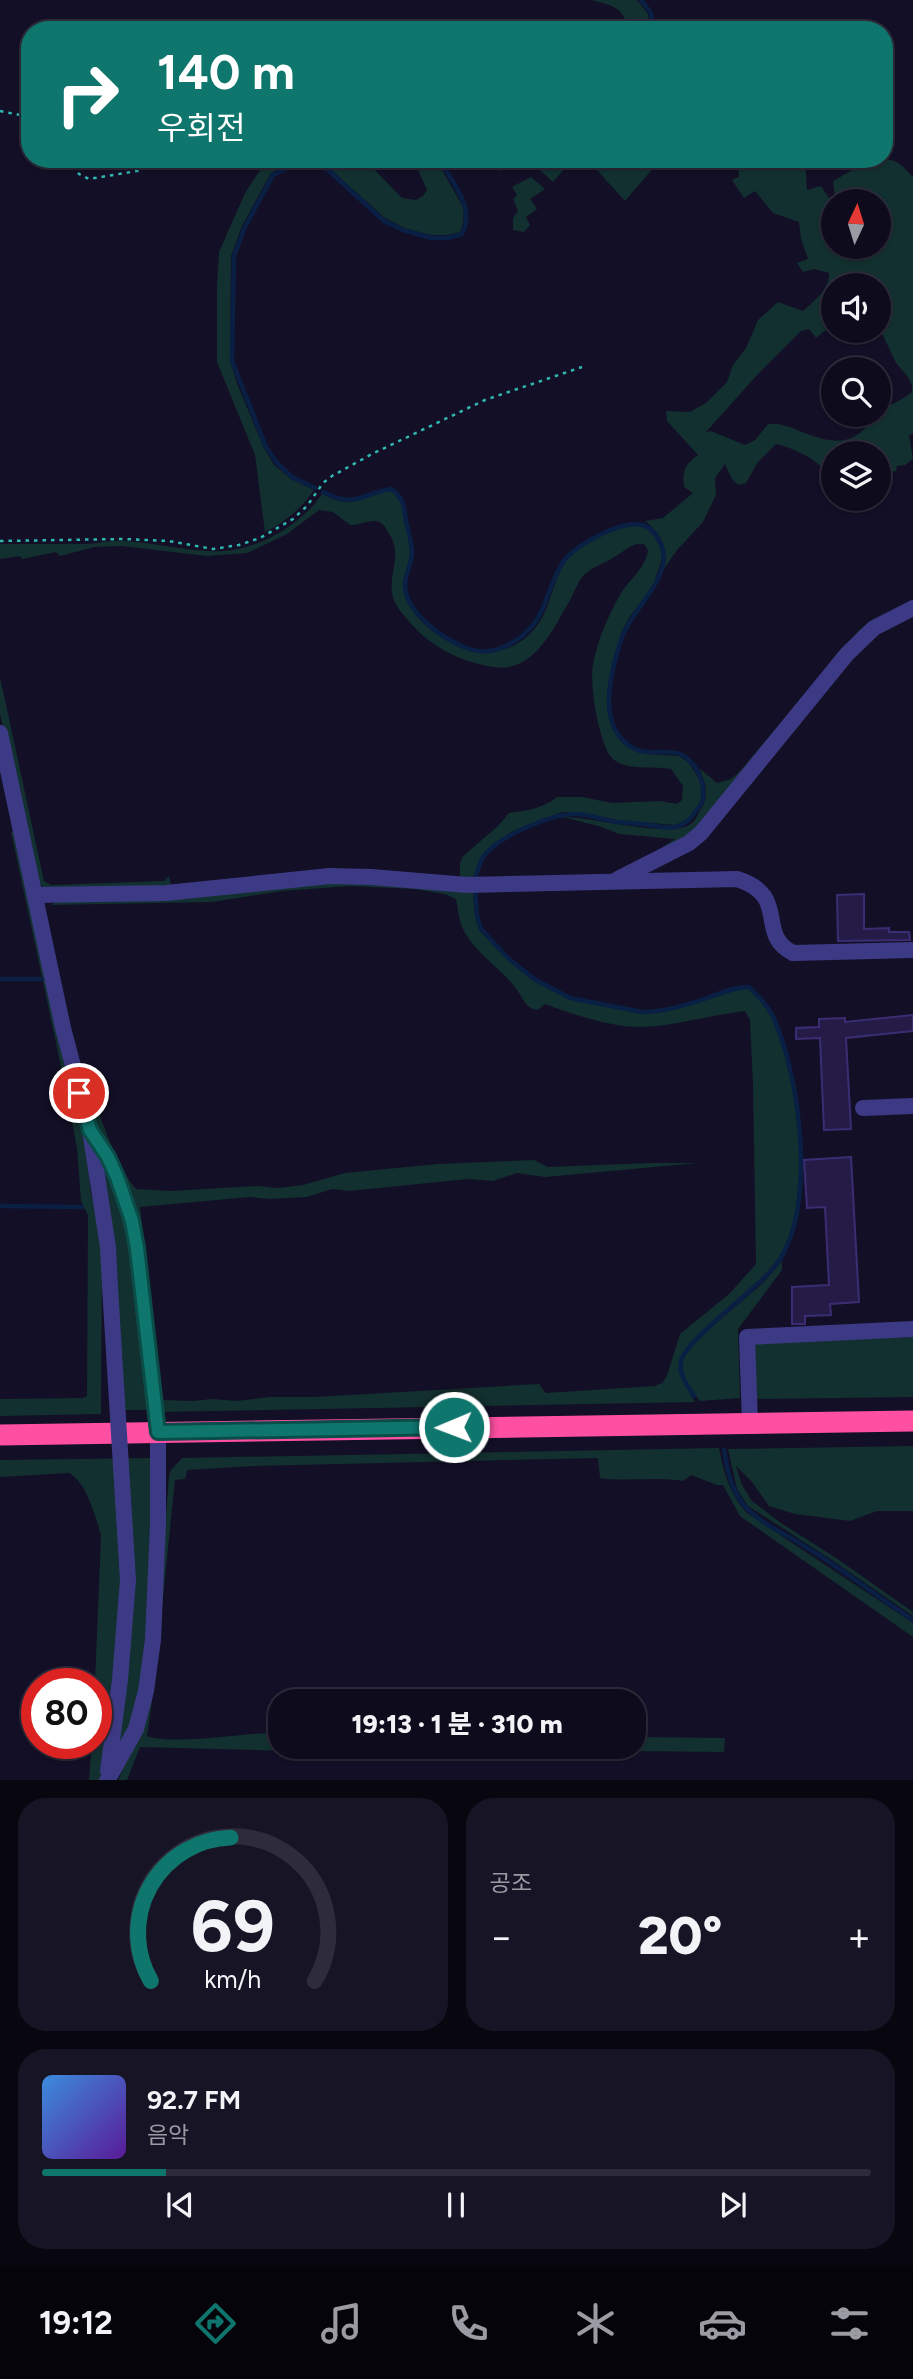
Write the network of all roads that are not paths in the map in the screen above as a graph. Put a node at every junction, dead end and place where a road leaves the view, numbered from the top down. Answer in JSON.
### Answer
{"nodes":[{"id":1,"x":913,"y":608,"type":"edge"},
{"id":2,"x":0,"y":733,"type":"edge"},
{"id":3,"x":612,"y":882,"type":"junction"},
{"id":4,"x":36,"y":895,"type":"junction"},
{"id":5,"x":913,"y":950,"type":"edge"},
{"id":6,"x":913,"y":1106,"type":"edge"},
{"id":7,"x":863,"y":1108,"type":"dead end"},
{"id":8,"x":90,"y":1130,"type":"junction"},
{"id":9,"x":913,"y":1329,"type":"edge"},
{"id":10,"x":913,"y":1421,"type":"edge"},
{"id":11,"x":750,"y":1423,"type":"junction"},
{"id":12,"x":158,"y":1432,"type":"junction"},
{"id":13,"x":0,"y":1435,"type":"edge"}],
"edges":[{"from":1,"to":3,"type":"street"},
{"from":2,"to":4,"type":"street"},
{"from":3,"to":4,"type":"street"},
{"from":3,"to":5,"type":"street"},
{"from":4,"to":8,"type":"street"},
{"from":6,"to":7,"type":"street"},
{"from":8,"to":12,"type":"street"},
{"from":8,"to":12,"type":"street","bridge":true},
{"from":9,"to":11,"type":"street"},
{"from":10,"to":11,"type":"highway"},
{"from":11,"to":12,"type":"highway"},
{"from":12,"to":13,"type":"highway"}]}
